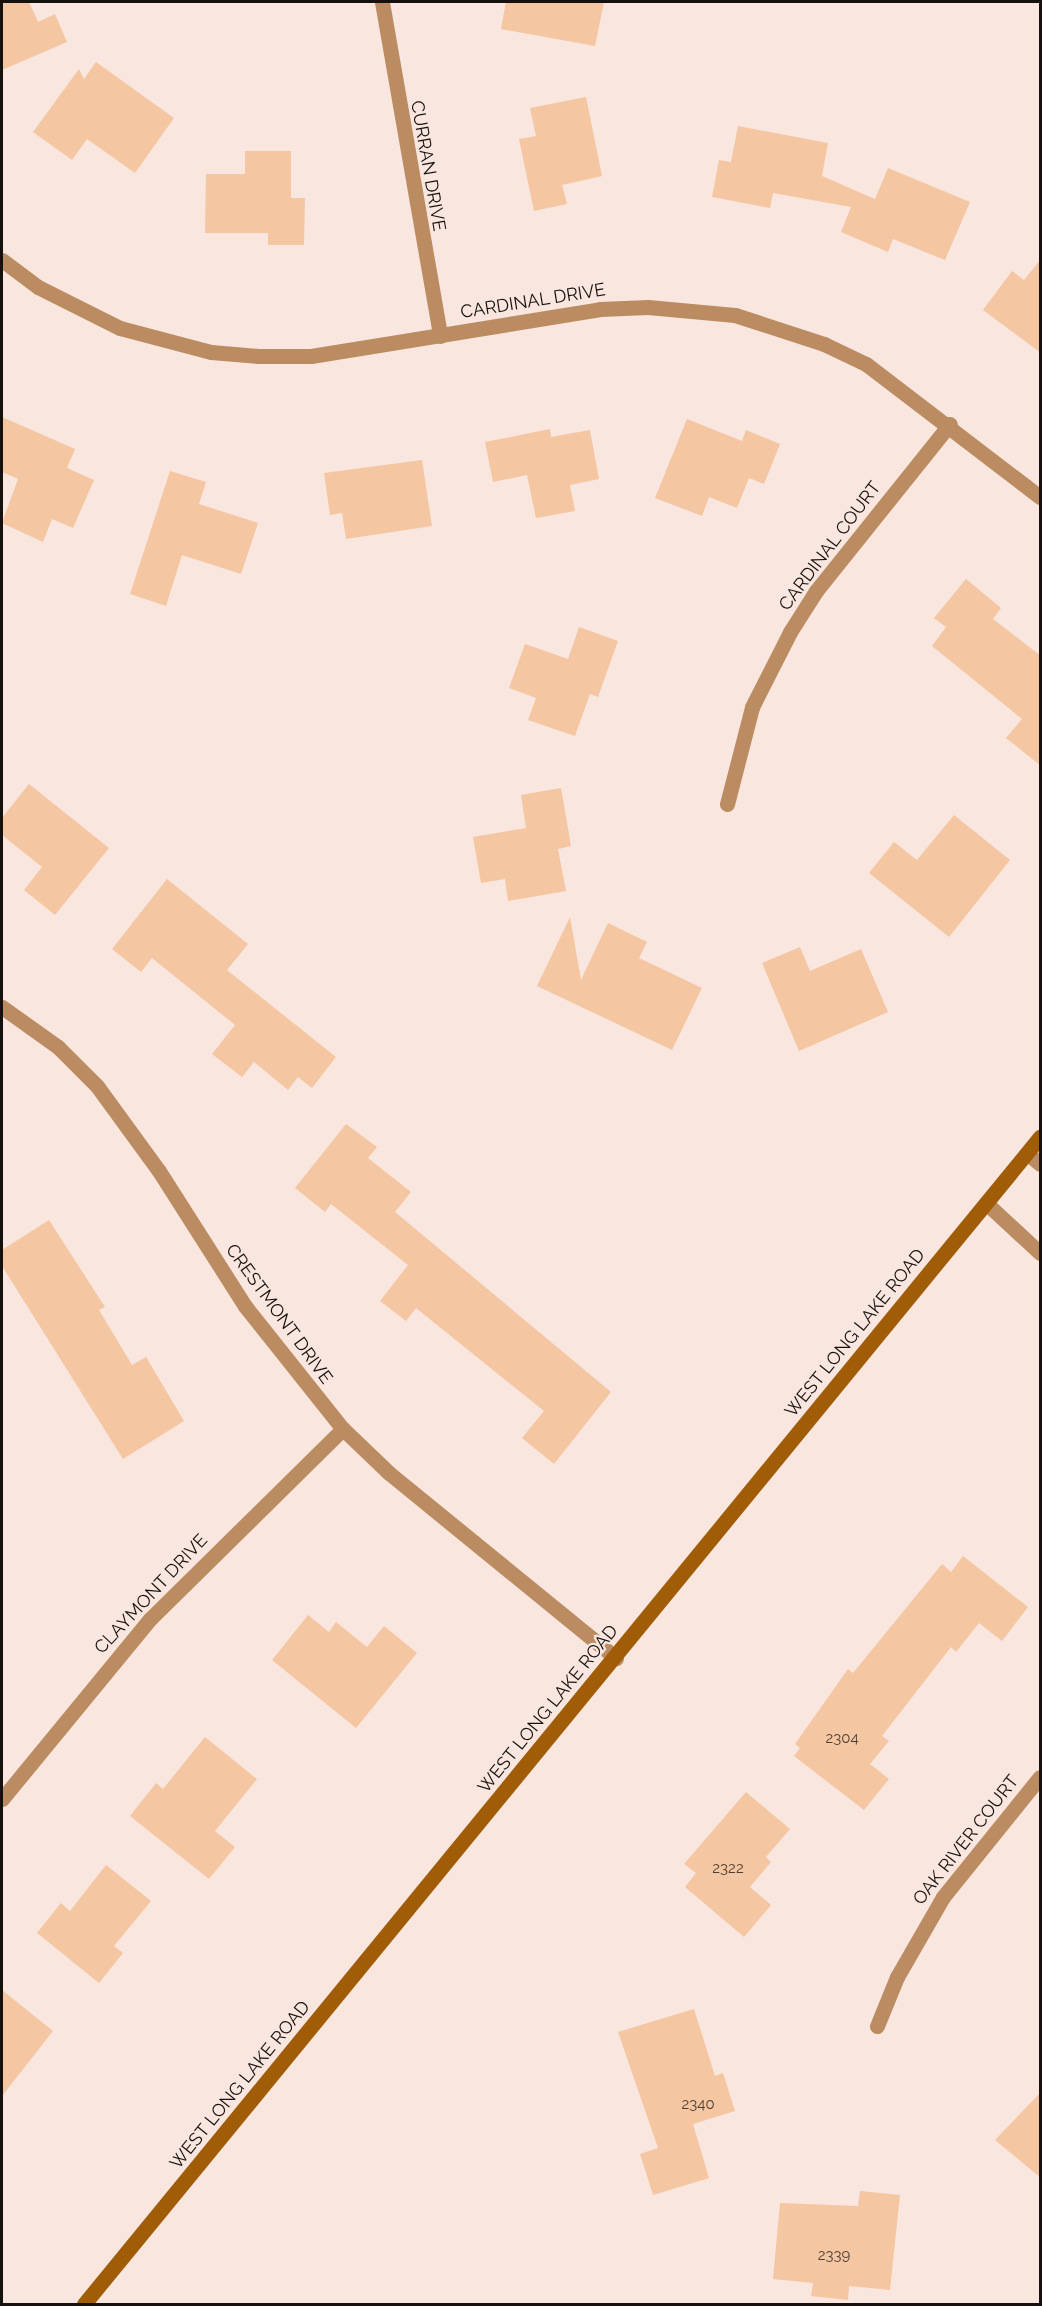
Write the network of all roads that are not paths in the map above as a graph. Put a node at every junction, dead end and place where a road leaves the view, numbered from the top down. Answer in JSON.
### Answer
{"nodes":[{"id":1,"x":382,"y":2,"type":"edge"},
{"id":2,"x":2,"y":260,"type":"edge"},
{"id":3,"x":440,"y":336,"type":"junction"},
{"id":4,"x":950,"y":424,"type":"junction"},
{"id":5,"x":1041,"y":496,"type":"edge"},
{"id":6,"x":727,"y":804,"type":"dead end"},
{"id":7,"x":2,"y":1007,"type":"edge"},
{"id":8,"x":1041,"y":1137,"type":"edge"},
{"id":9,"x":1027,"y":1153,"type":"junction"},
{"id":10,"x":1041,"y":1164,"type":"edge"},
{"id":11,"x":986,"y":1203,"type":"junction"},
{"id":12,"x":1041,"y":1253,"type":"edge"},
{"id":13,"x":343,"y":1429,"type":"junction"},
{"id":14,"x":616,"y":1658,"type":"junction"},
{"id":15,"x":1041,"y":1777,"type":"edge"},
{"id":16,"x":2,"y":1799,"type":"edge"},
{"id":17,"x":877,"y":2026,"type":"dead end"},
{"id":18,"x":84,"y":2304,"type":"edge"}],
"edges":[{"from":1,"to":3,"type":"street","name":"CURRAN DRIVE"},
{"from":2,"to":3,"type":"street","name":"CARDINAL DRIVE"},
{"from":3,"to":4,"type":"street","name":"CARDINAL DRIVE"},
{"from":4,"to":5,"type":"street","name":"CARDINAL DRIVE"},
{"from":4,"to":6,"type":"street","name":"CARDINAL COURT"},
{"from":7,"to":13,"type":"street","name":"CRESTMONT DRIVE"},
{"from":8,"to":9,"type":"main road","name":"WEST LONG LAKE ROAD"},
{"from":9,"to":10,"type":"street"},
{"from":9,"to":11,"type":"main road","name":"WEST LONG LAKE ROAD"},
{"from":11,"to":12,"type":"street"},
{"from":11,"to":14,"type":"main road","name":"WEST LONG LAKE ROAD"},
{"from":13,"to":14,"type":"street","name":"CRESTMONT DRIVE"},
{"from":13,"to":16,"type":"street","name":"CLAYMONT DRIVE"},
{"from":14,"to":18,"type":"main road","name":"WEST LONG LAKE ROAD"},
{"from":15,"to":17,"type":"street","name":"OAK RIVER COURT"}]}
